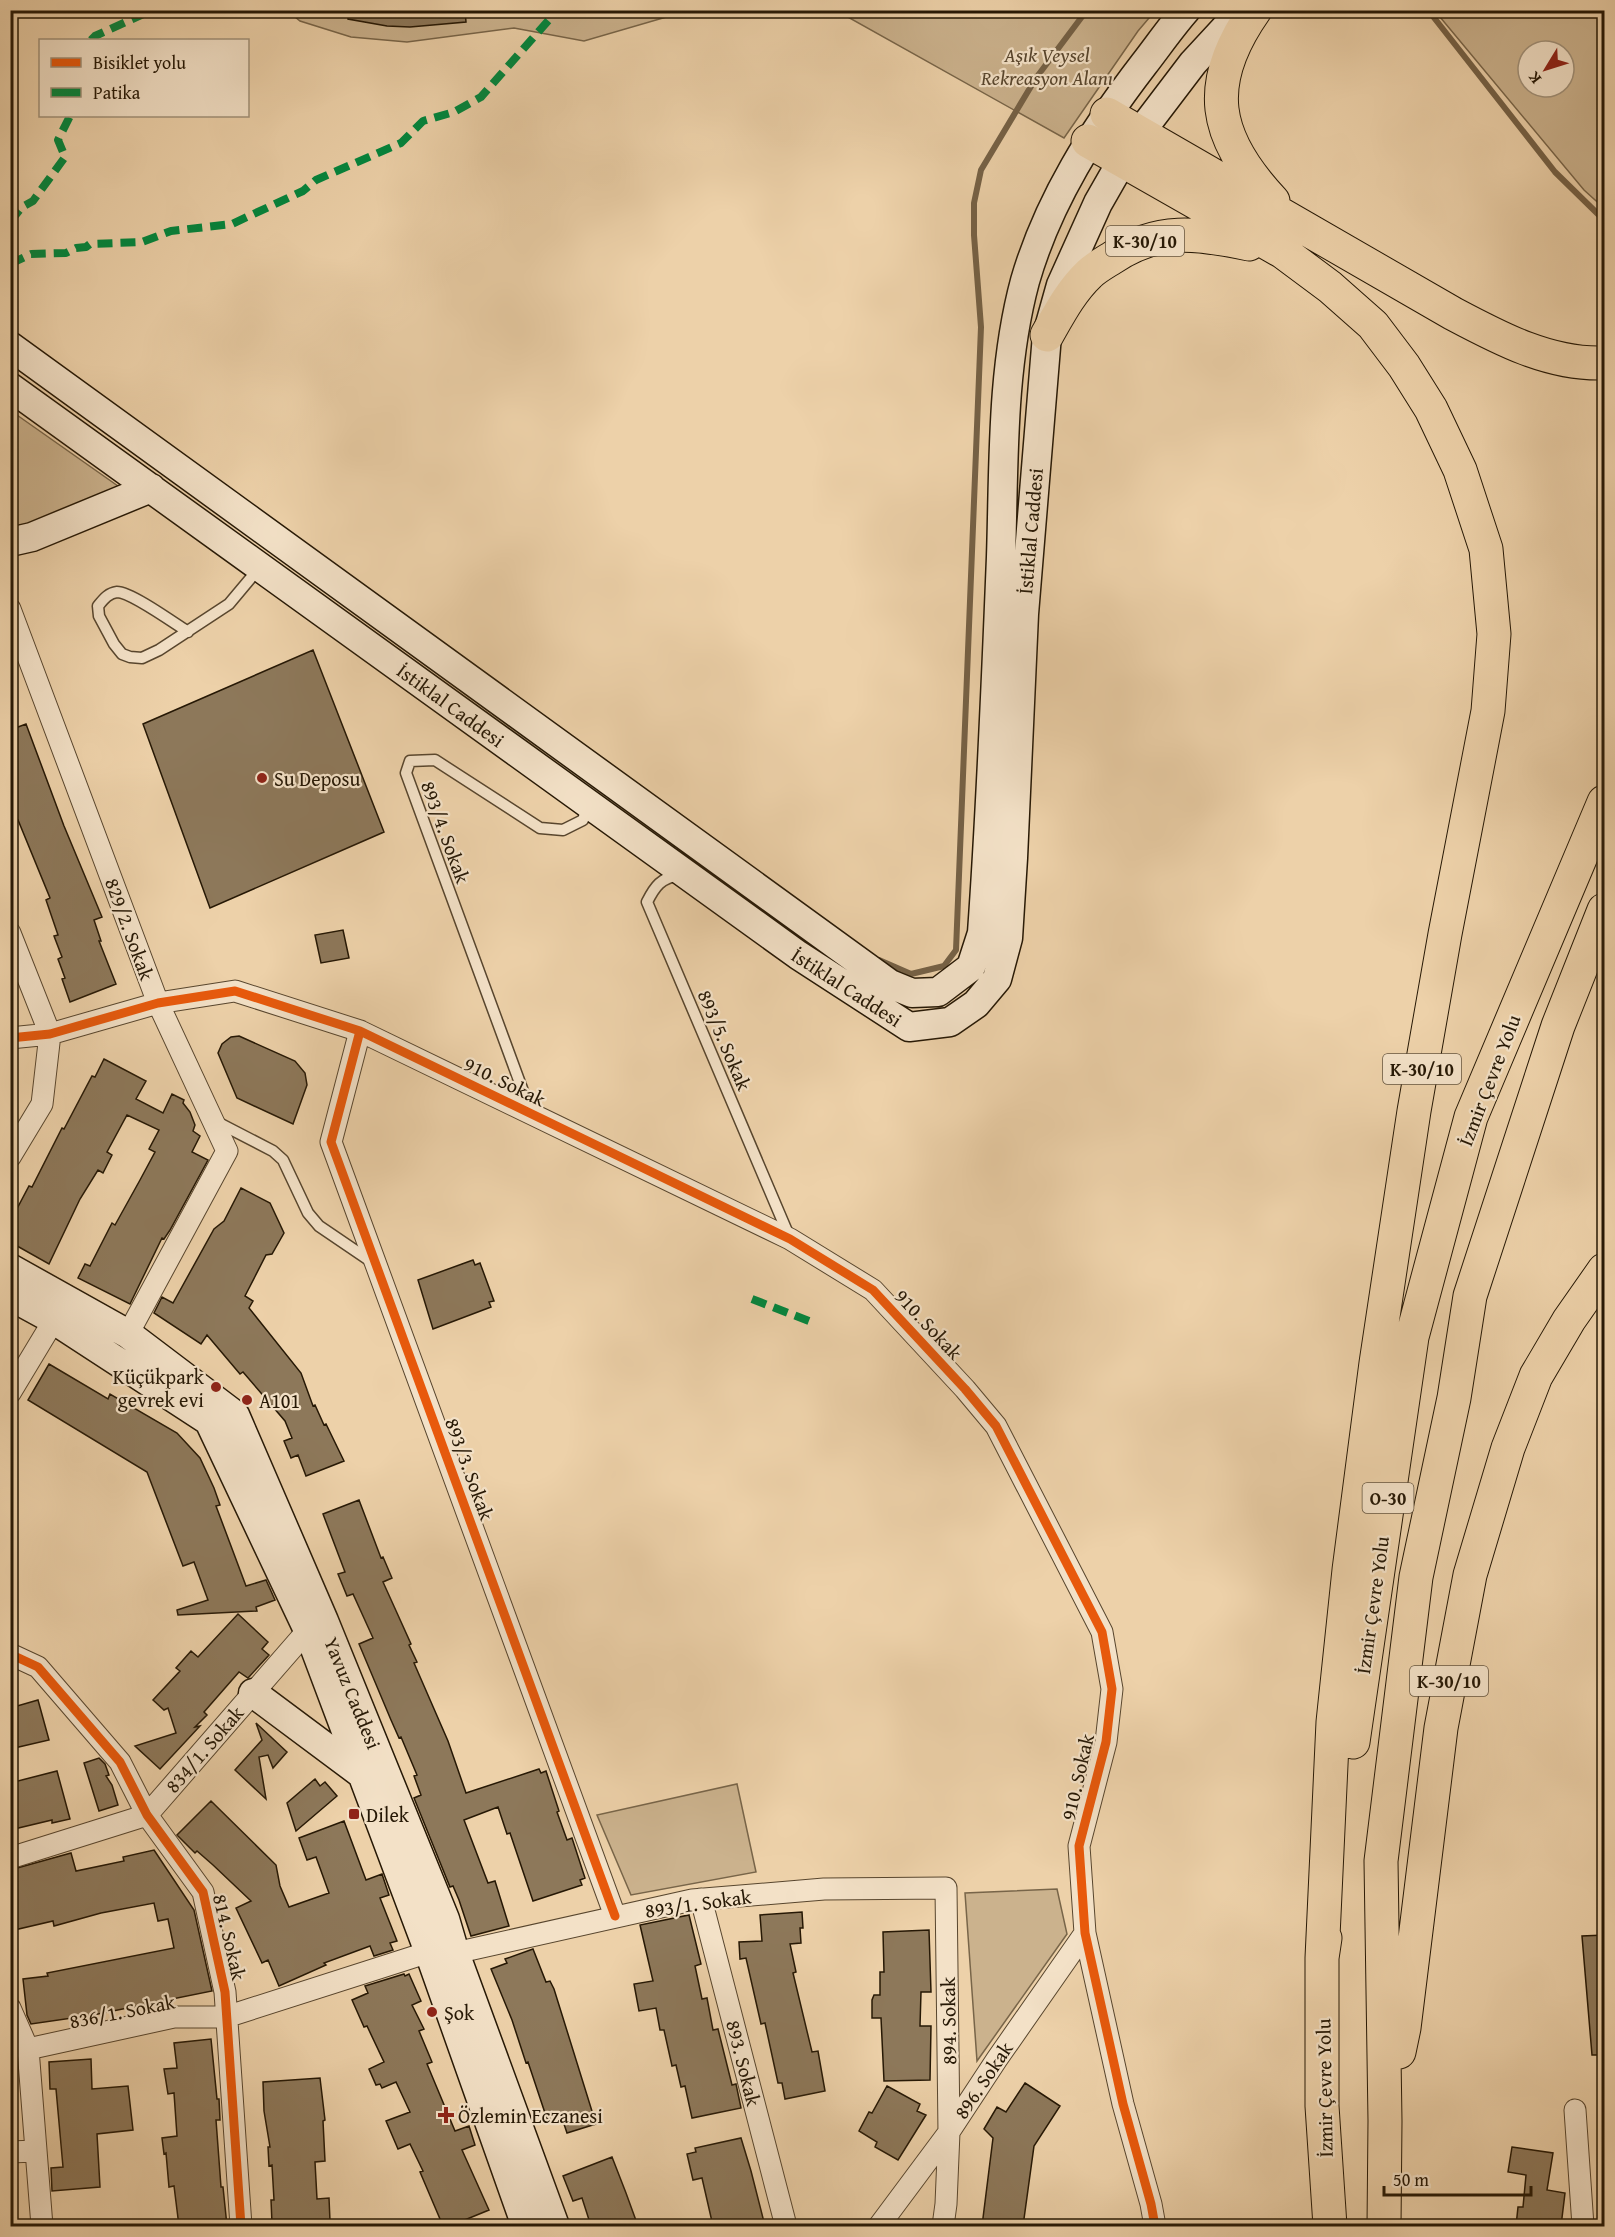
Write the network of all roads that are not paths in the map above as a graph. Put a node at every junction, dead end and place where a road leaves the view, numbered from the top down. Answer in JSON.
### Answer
{"nodes":[{"id":1,"x":1186,"y":10,"type":"edge"},
{"id":2,"x":1242,"y":10,"type":"edge"},
{"id":3,"x":1255,"y":10,"type":"edge"},
{"id":4,"x":1107,"y":114,"type":"junction"},
{"id":5,"x":1139,"y":134,"type":"junction"},
{"id":6,"x":1088,"y":141,"type":"junction"},
{"id":7,"x":1122,"y":161,"type":"junction"},
{"id":8,"x":1288,"y":218,"type":"junction"},
{"id":9,"x":1283,"y":252,"type":"junction"},
{"id":10,"x":1047,"y":335,"type":"junction"},
{"id":11,"x":10,"y":346,"type":"edge"},
{"id":12,"x":1605,"y":363,"type":"edge"},
{"id":13,"x":10,"y":387,"type":"edge"},
{"id":14,"x":151,"y":488,"type":"junction"},
{"id":15,"x":10,"y":542,"type":"edge"},
{"id":16,"x":260,"y":567,"type":"junction"},
{"id":17,"x":10,"y":609,"type":"edge"},
{"id":18,"x":188,"y":632,"type":"junction"},
{"id":19,"x":1605,"y":802,"type":"edge"},
{"id":20,"x":589,"y":804,"type":"junction"},
{"id":21,"x":686,"y":874,"type":"junction"},
{"id":22,"x":1605,"y":910,"type":"edge"},
{"id":23,"x":10,"y":933,"type":"edge"},
{"id":24,"x":158,"y":1003,"type":"junction"},
{"id":25,"x":360,"y":1031,"type":"junction"},
{"id":26,"x":50,"y":1034,"type":"junction"},
{"id":27,"x":10,"y":1038,"type":"edge"},
{"id":28,"x":531,"y":1114,"type":"junction"},
{"id":29,"x":212,"y":1119,"type":"junction"},
{"id":30,"x":10,"y":1157,"type":"edge"},
{"id":31,"x":790,"y":1239,"type":"junction"},
{"id":32,"x":377,"y":1266,"type":"junction"},
{"id":33,"x":10,"y":1268,"type":"edge"},
{"id":34,"x":1605,"y":1270,"type":"edge"},
{"id":35,"x":10,"y":1296,"type":"edge"},
{"id":36,"x":54,"y":1320,"type":"junction"},
{"id":37,"x":128,"y":1334,"type":"junction"},
{"id":38,"x":10,"y":1393,"type":"edge"},
{"id":39,"x":316,"y":1625,"type":"junction"},
{"id":40,"x":10,"y":1654,"type":"edge"},
{"id":41,"x":253,"y":1693,"type":"junction"},
{"id":42,"x":363,"y":1775,"type":"junction"},
{"id":43,"x":147,"y":1815,"type":"junction"},
{"id":44,"x":10,"y":1858,"type":"edge"},
{"id":45,"x":946,"y":1888,"type":"joint"},
{"id":46,"x":701,"y":1899,"type":"junction"},
{"id":47,"x":615,"y":1916,"type":"junction"},
{"id":48,"x":1085,"y":1932,"type":"junction"},
{"id":49,"x":442,"y":1952,"type":"junction"},
{"id":50,"x":1323,"y":1959,"type":"junction"},
{"id":51,"x":10,"y":2008,"type":"edge"},
{"id":52,"x":226,"y":2017,"type":"junction"},
{"id":53,"x":27,"y":2049,"type":"junction"},
{"id":54,"x":1575,"y":2110,"type":"dead end"},
{"id":55,"x":1385,"y":2121,"type":"junction"},
{"id":56,"x":949,"y":2132,"type":"junction"},
{"id":57,"x":36,"y":2151,"type":"junction"},
{"id":58,"x":10,"y":2152,"type":"edge"},
{"id":59,"x":42,"y":2226,"type":"edge"},
{"id":60,"x":241,"y":2226,"type":"edge"},
{"id":61,"x":526,"y":2226,"type":"edge"},
{"id":62,"x":555,"y":2226,"type":"edge"},
{"id":63,"x":786,"y":2226,"type":"edge"},
{"id":64,"x":879,"y":2226,"type":"edge"},
{"id":65,"x":943,"y":2226,"type":"edge"},
{"id":66,"x":1155,"y":2226,"type":"edge"},
{"id":67,"x":1330,"y":2226,"type":"edge"},
{"id":68,"x":1384,"y":2226,"type":"edge"},
{"id":69,"x":1583,"y":2226,"type":"edge"}],
"edges":[{"from":1,"to":4,"type":"main road","name":"İstiklal Caddesi"},
{"from":2,"to":5,"type":"main road","name":"İstiklal Caddesi"},
{"from":3,"to":8,"type":"highway"},
{"from":4,"to":5,"type":"highway"},
{"from":4,"to":6,"type":"main road","name":"İstiklal Caddesi"},
{"from":5,"to":7,"type":"main road","name":"İstiklal Caddesi"},
{"from":5,"to":8,"type":"highway"},
{"from":6,"to":7,"type":"highway"},
{"from":6,"to":11,"type":"main road","name":"İstiklal Caddesi"},
{"from":7,"to":9,"type":"highway","number":"K-30/10"},
{"from":7,"to":10,"type":"main road","name":"İstiklal Caddesi"},
{"from":8,"to":12,"type":"highway"},
{"from":9,"to":10,"type":"highway","number":"K-30/10"},
{"from":9,"to":50,"type":"highway","number":"K-30/10"},
{"from":10,"to":21,"type":"main road","name":"İstiklal Caddesi"},
{"from":13,"to":14,"type":"main road","name":"İstiklal Caddesi"},
{"from":14,"to":15,"type":"main road"},
{"from":14,"to":16,"type":"main road","name":"İstiklal Caddesi"},
{"from":16,"to":18,"type":"lane"},
{"from":16,"to":20,"type":"main road","name":"İstiklal Caddesi"},
{"from":17,"to":24,"type":"street","name":"829/2. Sokak"},
{"from":18,"to":18,"type":"lane"},
{"from":19,"to":50,"type":"highway","name":"İzmir Çevre Yolu","number":"O-30"},
{"from":20,"to":21,"type":"main road","name":"İstiklal Caddesi"},
{"from":20,"to":28,"type":"lane","name":"893/4. Sokak"},
{"from":21,"to":31,"type":"lane","name":"893/5. Sokak"},
{"from":22,"to":55,"type":"highway","name":"İzmir Çevre Yolu","number":"O-30"},
{"from":23,"to":26,"type":"street"},
{"from":24,"to":25,"type":"street","name":"910. Sokak"},
{"from":24,"to":26,"type":"street","name":"910. Sokak"},
{"from":24,"to":29,"type":"street","name":"829/2. Sokak"},
{"from":25,"to":28,"type":"street","name":"910. Sokak"},
{"from":25,"to":32,"type":"street","name":"893/3. Sokak"},
{"from":26,"to":27,"type":"street","name":"910. Sokak"},
{"from":26,"to":30,"type":"street"},
{"from":28,"to":31,"type":"street","name":"910. Sokak"},
{"from":29,"to":32,"type":"lane"},
{"from":29,"to":37,"type":"street","name":"829/2. Sokak"},
{"from":31,"to":48,"type":"street","name":"910. Sokak"},
{"from":32,"to":47,"type":"street","name":"893/3. Sokak"},
{"from":33,"to":37,"type":"main road","name":"Yavuz Caddesi"},
{"from":34,"to":55,"type":"highway","number":"K-30/10"},
{"from":35,"to":36,"type":"main road","name":"Yavuz Caddesi"},
{"from":36,"to":38,"type":"street"},
{"from":36,"to":39,"type":"main road","name":"Yavuz Caddesi"},
{"from":37,"to":39,"type":"main road","name":"Yavuz Caddesi"},
{"from":39,"to":41,"type":"street","name":"834/1. Sokak"},
{"from":39,"to":42,"type":"main road","name":"Yavuz Caddesi"},
{"from":39,"to":49,"type":"main road","name":"Yavuz Caddesi"},
{"from":40,"to":43,"type":"street","name":"814. Sokak"},
{"from":41,"to":42,"type":"main road"},
{"from":41,"to":43,"type":"street","name":"834/1. Sokak"},
{"from":42,"to":49,"type":"main road","name":"Yavuz Caddesi"},
{"from":43,"to":44,"type":"street"},
{"from":43,"to":52,"type":"street","name":"814. Sokak"},
{"from":45,"to":46,"type":"street","name":"893/1. Sokak"},
{"from":45,"to":56,"type":"street","name":"894. Sokak"},
{"from":46,"to":47,"type":"street","name":"893/1. Sokak"},
{"from":46,"to":63,"type":"street","name":"893. Sokak"},
{"from":47,"to":49,"type":"street","name":"893/1. Sokak"},
{"from":48,"to":56,"type":"street","name":"896. Sokak"},
{"from":48,"to":66,"type":"street","name":"910. Sokak"},
{"from":49,"to":52,"type":"street","name":"836/1. Sokak"},
{"from":49,"to":61,"type":"main road","name":"Yavuz Caddesi"},
{"from":49,"to":62,"type":"main road","name":"Yavuz Caddesi"},
{"from":50,"to":67,"type":"highway","name":"İzmir Çevre Yolu","number":"O-30"},
{"from":51,"to":53,"type":"street"},
{"from":52,"to":53,"type":"street","name":"836/1. Sokak"},
{"from":52,"to":60,"type":"street","name":"814. Sokak"},
{"from":53,"to":57,"type":"street"},
{"from":54,"to":69,"type":"street"},
{"from":55,"to":68,"type":"highway","name":"İzmir Çevre Yolu","number":"O-30"},
{"from":56,"to":64,"type":"street","name":"896. Sokak"},
{"from":56,"to":65,"type":"street","name":"894. Sokak"},
{"from":57,"to":58,"type":"street"},
{"from":57,"to":59,"type":"street"}]}
